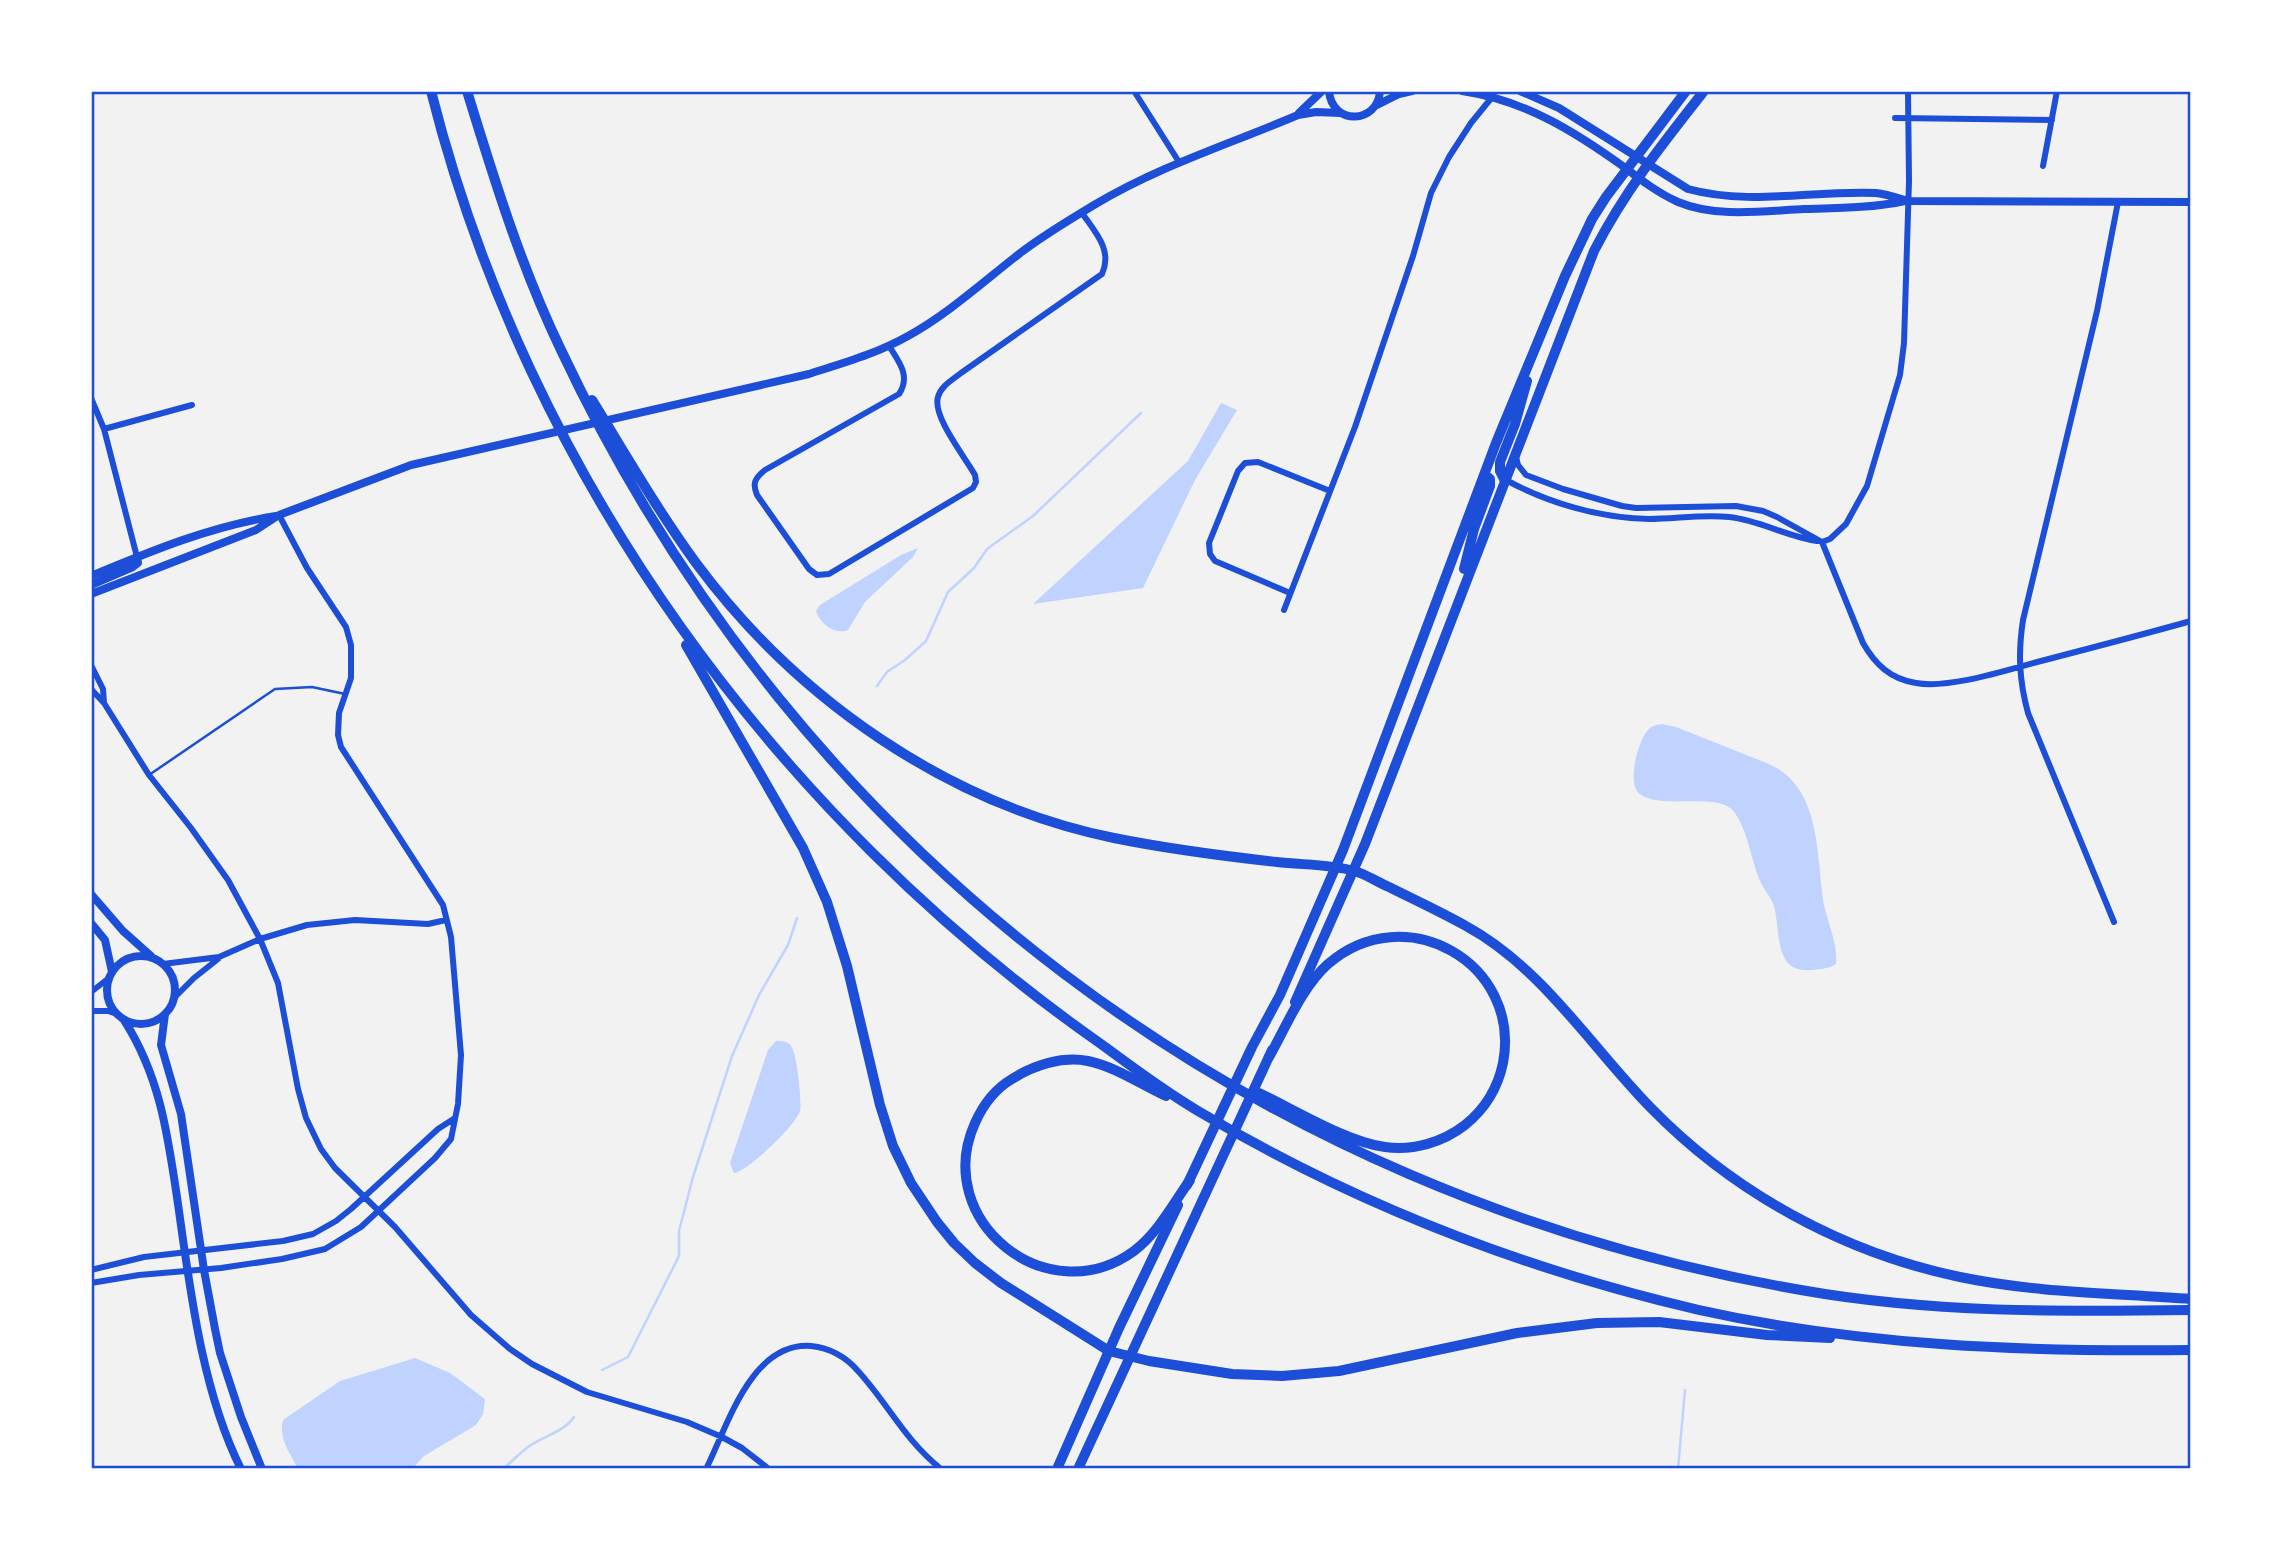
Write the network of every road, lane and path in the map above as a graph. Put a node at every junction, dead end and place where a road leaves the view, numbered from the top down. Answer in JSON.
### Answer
{"nodes":[{"id":1,"x":432,"y":91,"type":"edge"},
{"id":2,"x":467,"y":91,"type":"edge"},
{"id":3,"x":1133,"y":91,"type":"edge"},
{"id":4,"x":1322,"y":91,"type":"edge"},
{"id":5,"x":1329,"y":91,"type":"edge"},
{"id":6,"x":1380,"y":91,"type":"edge"},
{"id":7,"x":1412,"y":91,"type":"edge"},
{"id":8,"x":1462,"y":91,"type":"edge"},
{"id":9,"x":1520,"y":91,"type":"edge"},
{"id":10,"x":1686,"y":91,"type":"edge"},
{"id":11,"x":1704,"y":91,"type":"edge"},
{"id":12,"x":1908,"y":91,"type":"edge"},
{"id":13,"x":2057,"y":91,"type":"edge"},
{"id":14,"x":1493,"y":96,"type":"junction"},
{"id":15,"x":1376,"y":106,"type":"junction"},
{"id":16,"x":1340,"y":113,"type":"junction"},
{"id":17,"x":1298,"y":115,"type":"junction"},
{"id":18,"x":1895,"y":118,"type":"dead end"},
{"id":19,"x":1909,"y":118,"type":"junction"},
{"id":20,"x":2052,"y":121,"type":"junction"},
{"id":21,"x":1636,"y":155,"type":"junction"},
{"id":22,"x":1179,"y":162,"type":"junction"},
{"id":23,"x":1647,"y":163,"type":"junction"},
{"id":24,"x":2043,"y":166,"type":"dead end"},
{"id":25,"x":1626,"y":169,"type":"junction"},
{"id":26,"x":1636,"y":177,"type":"junction"},
{"id":27,"x":1908,"y":201,"type":"junction"},
{"id":28,"x":2118,"y":202,"type":"junction"},
{"id":29,"x":2191,"y":202,"type":"edge"},
{"id":30,"x":1082,"y":213,"type":"junction"},
{"id":31,"x":1537,"y":343,"type":"junction"},
{"id":32,"x":558,"y":344,"type":"junction"},
{"id":33,"x":889,"y":346,"type":"junction"},
{"id":34,"x":91,"y":398,"type":"edge"},
{"id":35,"x":192,"y":405,"type":"dead end"},
{"id":36,"x":104,"y":429,"type":"junction"},
{"id":37,"x":1515,"y":452,"type":"junction"},
{"id":38,"x":1485,"y":475,"type":"junction"},
{"id":39,"x":1504,"y":479,"type":"junction"},
{"id":40,"x":1330,"y":491,"type":"junction"},
{"id":41,"x":279,"y":515,"type":"junction"},
{"id":42,"x":1822,"y":542,"type":"junction"},
{"id":43,"x":137,"y":558,"type":"junction"},
{"id":44,"x":91,"y":576,"type":"edge"},
{"id":45,"x":650,"y":581,"type":"junction"},
{"id":46,"x":91,"y":585,"type":"edge"},
{"id":47,"x":1290,"y":593,"type":"junction"},
{"id":48,"x":91,"y":594,"type":"edge"},
{"id":49,"x":1284,"y":610,"type":"dead end"},
{"id":50,"x":1451,"y":617,"type":"junction"},
{"id":51,"x":2191,"y":621,"type":"edge"},
{"id":52,"x":91,"y":665,"type":"edge"},
{"id":53,"x":2019,"y":667,"type":"junction"},
{"id":54,"x":91,"y":689,"type":"edge"},
{"id":55,"x":345,"y":694,"type":"junction"},
{"id":56,"x":104,"y":703,"type":"junction"},
{"id":57,"x":149,"y":775,"type":"junction"},
{"id":58,"x":1335,"y":868,"type":"junction"},
{"id":59,"x":1354,"y":871,"type":"junction"},
{"id":60,"x":91,"y":894,"type":"edge"},
{"id":61,"x":446,"y":920,"type":"junction"},
{"id":62,"x":2114,"y":922,"type":"dead end"},
{"id":63,"x":91,"y":923,"type":"edge"},
{"id":64,"x":260,"y":939,"type":"junction"},
{"id":65,"x":219,"y":957,"type":"junction"},
{"id":66,"x":153,"y":958,"type":"junction"},
{"id":67,"x":163,"y":964,"type":"junction"},
{"id":68,"x":110,"y":975,"type":"junction"},
{"id":69,"x":91,"y":992,"type":"edge"},
{"id":70,"x":174,"y":998,"type":"junction"},
{"id":71,"x":91,"y":1011,"type":"edge"},
{"id":72,"x":165,"y":1014,"type":"junction"},
{"id":73,"x":120,"y":1017,"type":"junction"},
{"id":74,"x":1269,"y":1057,"type":"junction"},
{"id":75,"x":1188,"y":1059,"type":"junction"},
{"id":76,"x":1193,"y":1108,"type":"junction"},
{"id":77,"x":455,"y":1118,"type":"junction"},
{"id":78,"x":1189,"y":1180,"type":"junction"},
{"id":79,"x":364,"y":1197,"type":"junction"},
{"id":80,"x":379,"y":1210,"type":"junction"},
{"id":81,"x":202,"y":1251,"type":"junction"},
{"id":82,"x":185,"y":1253,"type":"junction"},
{"id":83,"x":91,"y":1270,"type":"edge"},
{"id":84,"x":204,"y":1270,"type":"junction"},
{"id":85,"x":187,"y":1271,"type":"junction"},
{"id":86,"x":91,"y":1283,"type":"edge"},
{"id":87,"x":2191,"y":1299,"type":"edge"},
{"id":88,"x":2191,"y":1310,"type":"edge"},
{"id":89,"x":1949,"y":1344,"type":"junction"},
{"id":90,"x":2191,"y":1350,"type":"edge"},
{"id":91,"x":1109,"y":1351,"type":"junction"},
{"id":92,"x":1130,"y":1357,"type":"junction"},
{"id":93,"x":722,"y":1437,"type":"junction"},
{"id":94,"x":241,"y":1469,"type":"edge"},
{"id":95,"x":262,"y":1469,"type":"edge"},
{"id":96,"x":706,"y":1469,"type":"edge"},
{"id":97,"x":769,"y":1469,"type":"edge"},
{"id":98,"x":941,"y":1469,"type":"edge"},
{"id":99,"x":1057,"y":1469,"type":"edge"},
{"id":100,"x":1078,"y":1469,"type":"edge"}],
"edges":[{"from":1,"to":45,"type":"highway"},
{"from":2,"to":32,"type":"highway"},
{"from":3,"to":22,"type":"street"},
{"from":4,"to":17,"type":"street"},
{"from":5,"to":16,"type":"street"},
{"from":6,"to":15,"type":"street"},
{"from":7,"to":15,"type":"street"},
{"from":8,"to":14,"type":"street"},
{"from":9,"to":21,"type":"street"},
{"from":10,"to":21,"type":"main road"},
{"from":11,"to":23,"type":"main road"},
{"from":12,"to":19,"type":"street"},
{"from":13,"to":20,"type":"street"},
{"from":14,"to":25,"type":"street"},
{"from":14,"to":40,"type":"street"},
{"from":15,"to":16,"type":"street"},
{"from":16,"to":17,"type":"street"},
{"from":17,"to":22,"type":"street"},
{"from":18,"to":19,"type":"street"},
{"from":19,"to":20,"type":"street"},
{"from":19,"to":27,"type":"street"},
{"from":20,"to":24,"type":"street"},
{"from":21,"to":23,"type":"street"},
{"from":21,"to":25,"type":"main road"},
{"from":22,"to":30,"type":"street"},
{"from":23,"to":26,"type":"main road"},
{"from":23,"to":27,"type":"street"},
{"from":25,"to":26,"type":"street"},
{"from":25,"to":31,"type":"main road"},
{"from":26,"to":27,"type":"street"},
{"from":26,"to":37,"type":"main road"},
{"from":27,"to":28,"type":"street"},
{"from":27,"to":42,"type":"street"},
{"from":28,"to":29,"type":"street"},
{"from":28,"to":53,"type":"street"},
{"from":30,"to":33,"type":"street"},
{"from":30,"to":33,"type":"street"},
{"from":31,"to":38,"type":"main road"},
{"from":31,"to":39,"type":"main road"},
{"from":32,"to":58,"type":"highway"},
{"from":32,"to":75,"type":"highway"},
{"from":33,"to":41,"type":"street"},
{"from":34,"to":36,"type":"street"},
{"from":35,"to":36,"type":"street"},
{"from":36,"to":43,"type":"street"},
{"from":37,"to":39,"type":"main road"},
{"from":37,"to":42,"type":"street"},
{"from":38,"to":50,"type":"main road"},
{"from":38,"to":58,"type":"main road"},
{"from":39,"to":42,"type":"street"},
{"from":39,"to":50,"type":"main road"},
{"from":40,"to":47,"type":"street"},
{"from":40,"to":47,"type":"street"},
{"from":41,"to":43,"type":"street"},
{"from":41,"to":48,"type":"street"},
{"from":41,"to":55,"type":"street"},
{"from":42,"to":53,"type":"street"},
{"from":43,"to":44,"type":"street"},
{"from":43,"to":46,"type":"street"},
{"from":45,"to":76,"type":"highway"},
{"from":45,"to":91,"type":"highway"},
{"from":47,"to":49,"type":"street"},
{"from":50,"to":59,"type":"main road"},
{"from":51,"to":53,"type":"street"},
{"from":52,"to":56,"type":"street"},
{"from":53,"to":62,"type":"street"},
{"from":54,"to":56,"type":"street"},
{"from":55,"to":57,"type":"lane"},
{"from":55,"to":61,"type":"street"},
{"from":56,"to":57,"type":"street"},
{"from":57,"to":64,"type":"street"},
{"from":58,"to":59,"type":"highway"},
{"from":58,"to":78,"type":"main road"},
{"from":59,"to":74,"type":"main road"},
{"from":59,"to":87,"type":"highway"},
{"from":60,"to":66,"type":"street"},
{"from":61,"to":64,"type":"street"},
{"from":61,"to":77,"type":"street"},
{"from":63,"to":68,"type":"street"},
{"from":64,"to":65,"type":"street"},
{"from":64,"to":79,"type":"street"},
{"from":65,"to":67,"type":"street"},
{"from":65,"to":70,"type":"street"},
{"from":66,"to":67,"type":"street"},
{"from":66,"to":68,"type":"street"},
{"from":67,"to":70,"type":"street"},
{"from":68,"to":69,"type":"street"},
{"from":68,"to":73,"type":"street"},
{"from":70,"to":72,"type":"street"},
{"from":71,"to":73,"type":"street"},
{"from":72,"to":73,"type":"street"},
{"from":72,"to":81,"type":"street"},
{"from":73,"to":82,"type":"street"},
{"from":74,"to":75,"type":"highway"},
{"from":74,"to":92,"type":"main road"},
{"from":75,"to":88,"type":"highway"},
{"from":76,"to":78,"type":"highway"},
{"from":76,"to":89,"type":"highway"},
{"from":77,"to":79,"type":"street"},
{"from":77,"to":80,"type":"street"},
{"from":78,"to":91,"type":"main road"},
{"from":79,"to":80,"type":"street"},
{"from":79,"to":81,"type":"street"},
{"from":80,"to":84,"type":"street"},
{"from":80,"to":93,"type":"street"},
{"from":81,"to":82,"type":"street"},
{"from":81,"to":84,"type":"street"},
{"from":82,"to":83,"type":"street"},
{"from":82,"to":85,"type":"street"},
{"from":84,"to":85,"type":"street"},
{"from":84,"to":95,"type":"street"},
{"from":85,"to":86,"type":"street"},
{"from":85,"to":94,"type":"street"},
{"from":89,"to":90,"type":"highway"},
{"from":89,"to":92,"type":"highway"},
{"from":91,"to":92,"type":"highway"},
{"from":91,"to":99,"type":"main road"},
{"from":92,"to":100,"type":"main road"},
{"from":93,"to":96,"type":"street"},
{"from":93,"to":97,"type":"street"},
{"from":93,"to":98,"type":"street"}]}
